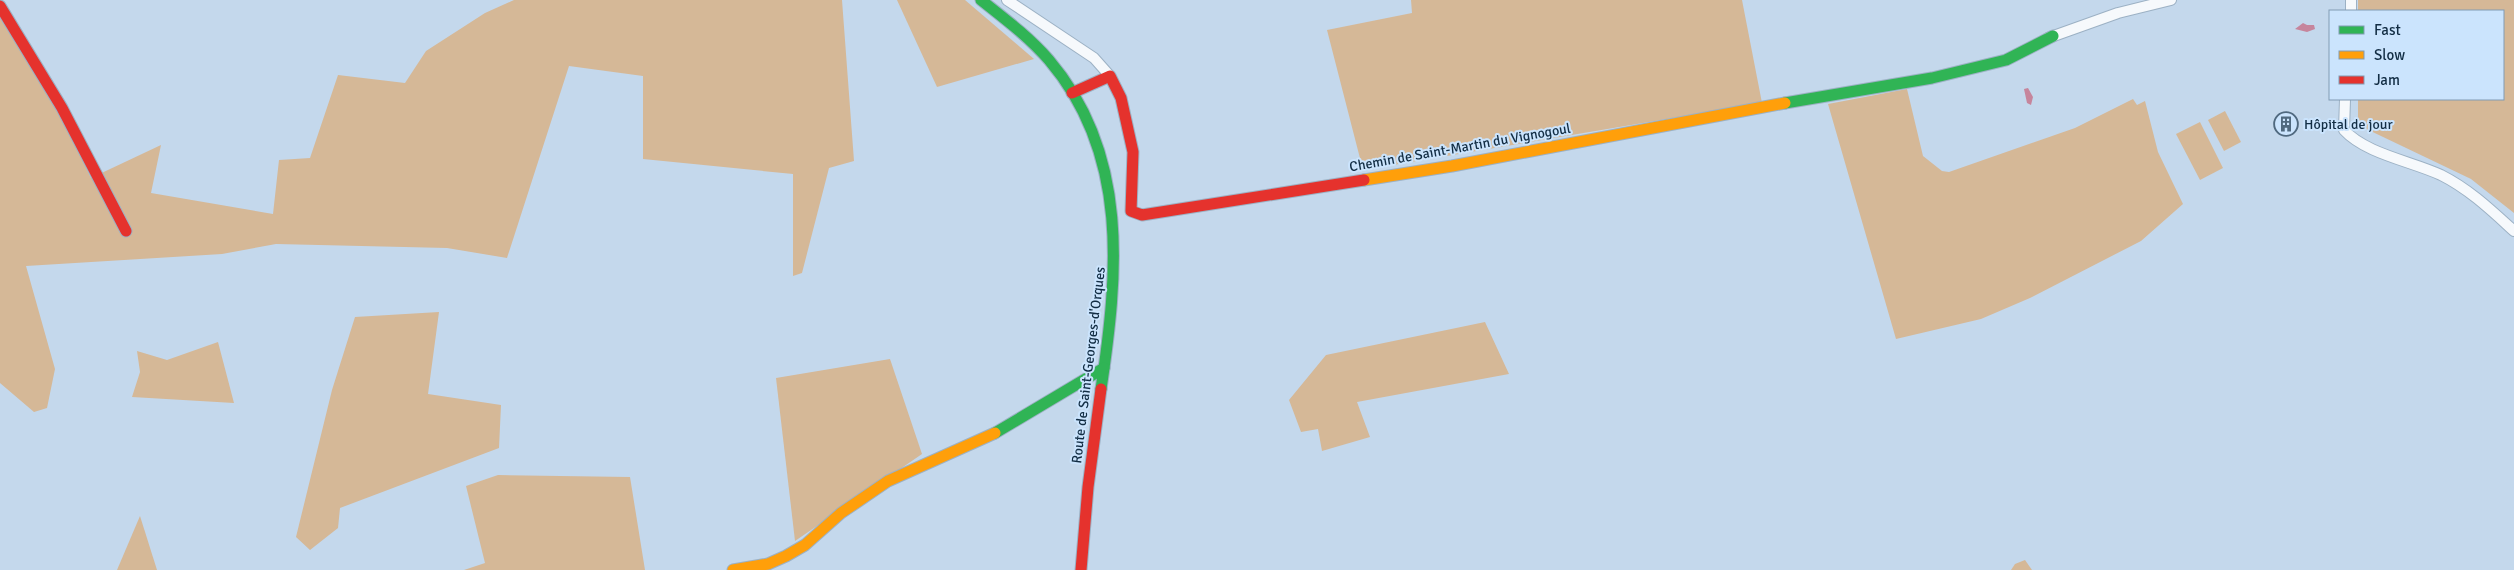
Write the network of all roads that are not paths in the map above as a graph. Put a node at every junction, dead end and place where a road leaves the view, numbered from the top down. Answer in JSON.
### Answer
{"nodes":[{"id":1,"x":981,"y":0,"type":"edge"},
{"id":2,"x":1007,"y":0,"type":"edge"},
{"id":3,"x":2171,"y":0,"type":"edge"},
{"id":4,"x":0,"y":6,"type":"edge"},
{"id":5,"x":2052,"y":36,"type":"joint"},
{"id":6,"x":1110,"y":76,"type":"junction"},
{"id":7,"x":1072,"y":93,"type":"junction"},
{"id":8,"x":2345,"y":100,"type":"edge"},
{"id":9,"x":126,"y":231,"type":"dead end"},
{"id":10,"x":2514,"y":231,"type":"edge"},
{"id":11,"x":1104,"y":368,"type":"junction"},
{"id":12,"x":733,"y":570,"type":"edge"},
{"id":13,"x":1081,"y":570,"type":"edge"}],
"edges":[{"from":1,"to":7,"type":"street","name":"Route de Saint-Georges-d'Orques"},
{"from":2,"to":6,"type":"street","name":"Chemin de Saint-Martin du Vignogoul"},
{"from":3,"to":5,"type":"street","name":"Chemin de Saint-Martin du Vignogoul"},
{"from":4,"to":9,"type":"street"},
{"from":5,"to":6,"type":"street","name":"Chemin de Saint-Martin du Vignogoul"},
{"from":6,"to":7,"type":"street"},
{"from":7,"to":11,"type":"street","name":"Route de Saint-Georges-d'Orques"},
{"from":8,"to":10,"type":"street"},
{"from":11,"to":12,"type":"street"},
{"from":11,"to":13,"type":"street","name":"Route de Saint-Georges-d'Orques"}]}
